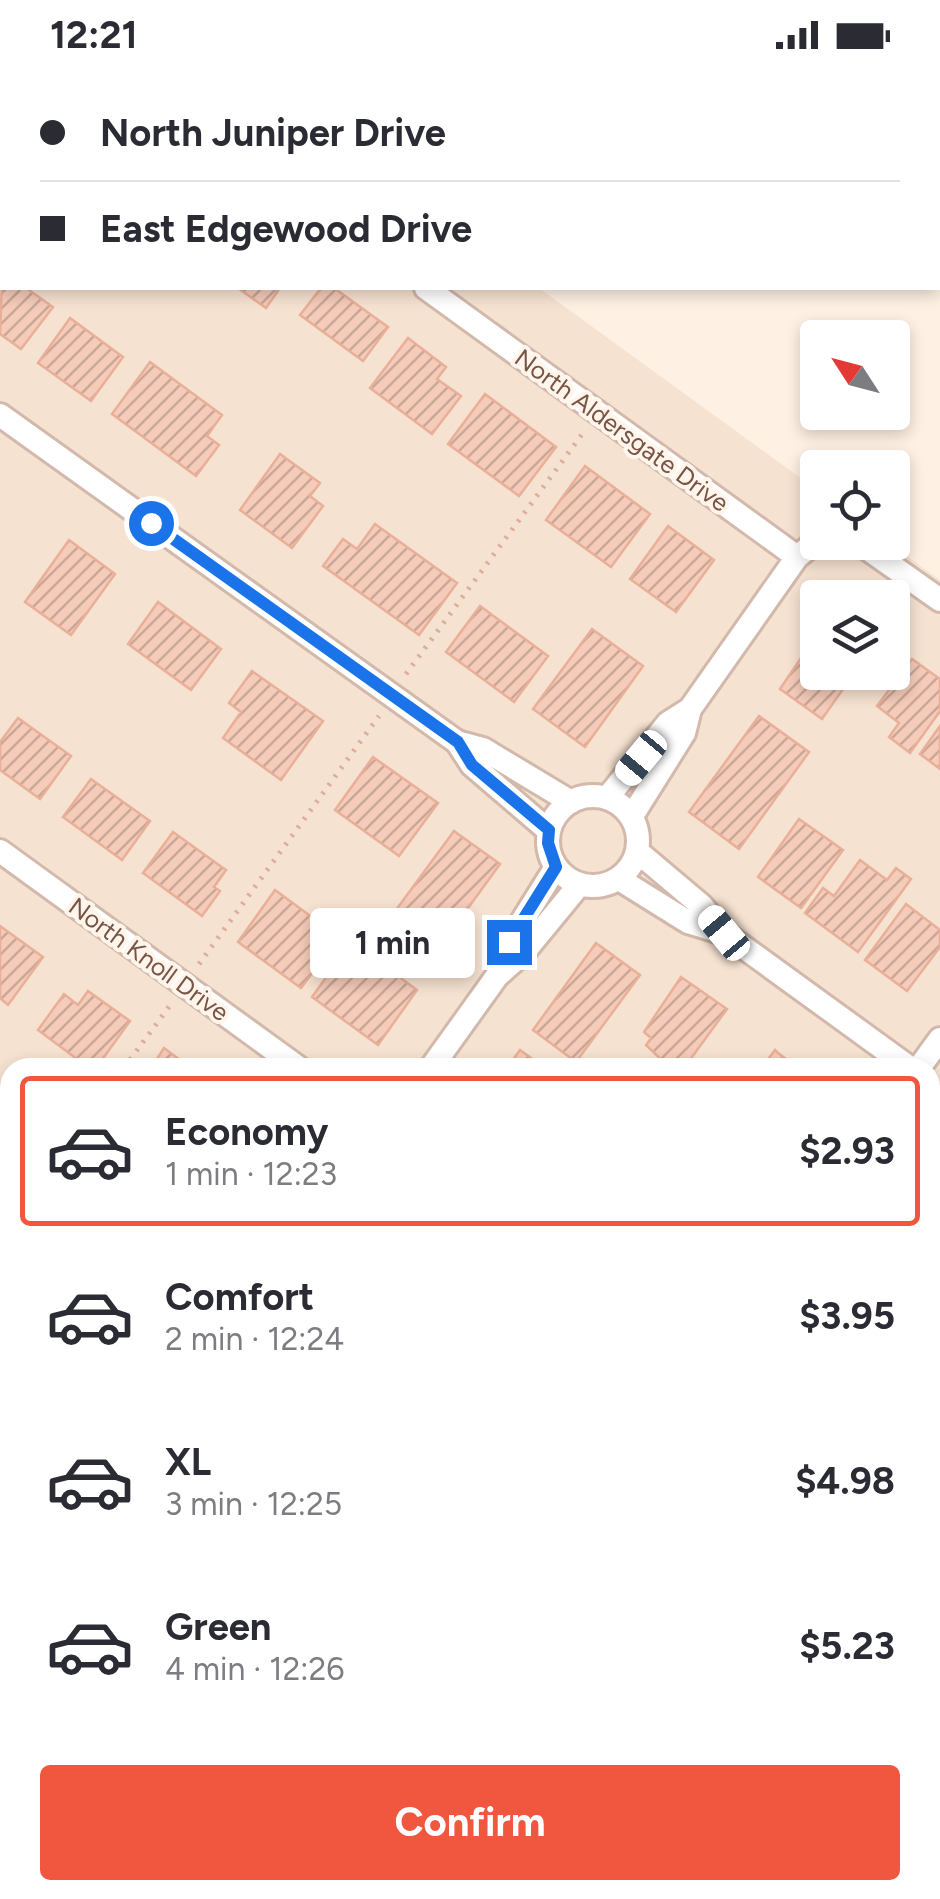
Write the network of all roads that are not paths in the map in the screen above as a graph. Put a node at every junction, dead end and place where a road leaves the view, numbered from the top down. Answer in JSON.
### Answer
{"nodes":[{"id":1,"x":429,"y":290,"type":"edge"},
{"id":2,"x":0,"y":415,"type":"edge"},
{"id":3,"x":800,"y":555,"type":"edge"},
{"id":4,"x":797,"y":557,"type":"junction"},
{"id":5,"x":883,"y":560,"type":"edge"},
{"id":6,"x":940,"y":600,"type":"edge"},
{"id":7,"x":690,"y":709,"type":"junction"},
{"id":8,"x":458,"y":742,"type":"junction"},
{"id":9,"x":607,"y":798,"type":"junction"},
{"id":10,"x":571,"y":802,"type":"junction"},
{"id":11,"x":632,"y":816,"type":"junction"},
{"id":12,"x":549,"y":830,"type":"junction"},
{"id":13,"x":0,"y":851,"type":"edge"},
{"id":14,"x":638,"y":852,"type":"junction"},
{"id":15,"x":556,"y":867,"type":"junction"},
{"id":16,"x":619,"y":879,"type":"junction"},
{"id":17,"x":579,"y":885,"type":"junction"},
{"id":18,"x":724,"y":933,"type":"junction"},
{"id":19,"x":497,"y":976,"type":"junction"},
{"id":20,"x":284,"y":1058,"type":"edge"},
{"id":21,"x":438,"y":1058,"type":"edge"},
{"id":22,"x":896,"y":1058,"type":"edge"}],
"edges":[{"from":1,"to":4,"type":"street","name":"North Aldersgate Drive"},
{"from":2,"to":8,"type":"street"},
{"from":3,"to":4,"type":"street"},
{"from":4,"to":7,"type":"street"},
{"from":5,"to":6,"type":"street"},
{"from":7,"to":9,"type":"street"},
{"from":7,"to":11,"type":"street"},
{"from":8,"to":10,"type":"street"},
{"from":8,"to":12,"type":"street"},
{"from":9,"to":10,"type":"street"},
{"from":9,"to":11,"type":"street"},
{"from":10,"to":12,"type":"street"},
{"from":11,"to":14,"type":"street"},
{"from":12,"to":15,"type":"street"},
{"from":13,"to":20,"type":"street","name":"North Knoll Drive"},
{"from":14,"to":16,"type":"street"},
{"from":14,"to":18,"type":"street"},
{"from":15,"to":17,"type":"street"},
{"from":15,"to":19,"type":"street"},
{"from":16,"to":17,"type":"street"},
{"from":16,"to":18,"type":"street"},
{"from":17,"to":19,"type":"street"},
{"from":18,"to":22,"type":"street"},
{"from":19,"to":21,"type":"street"}]}
